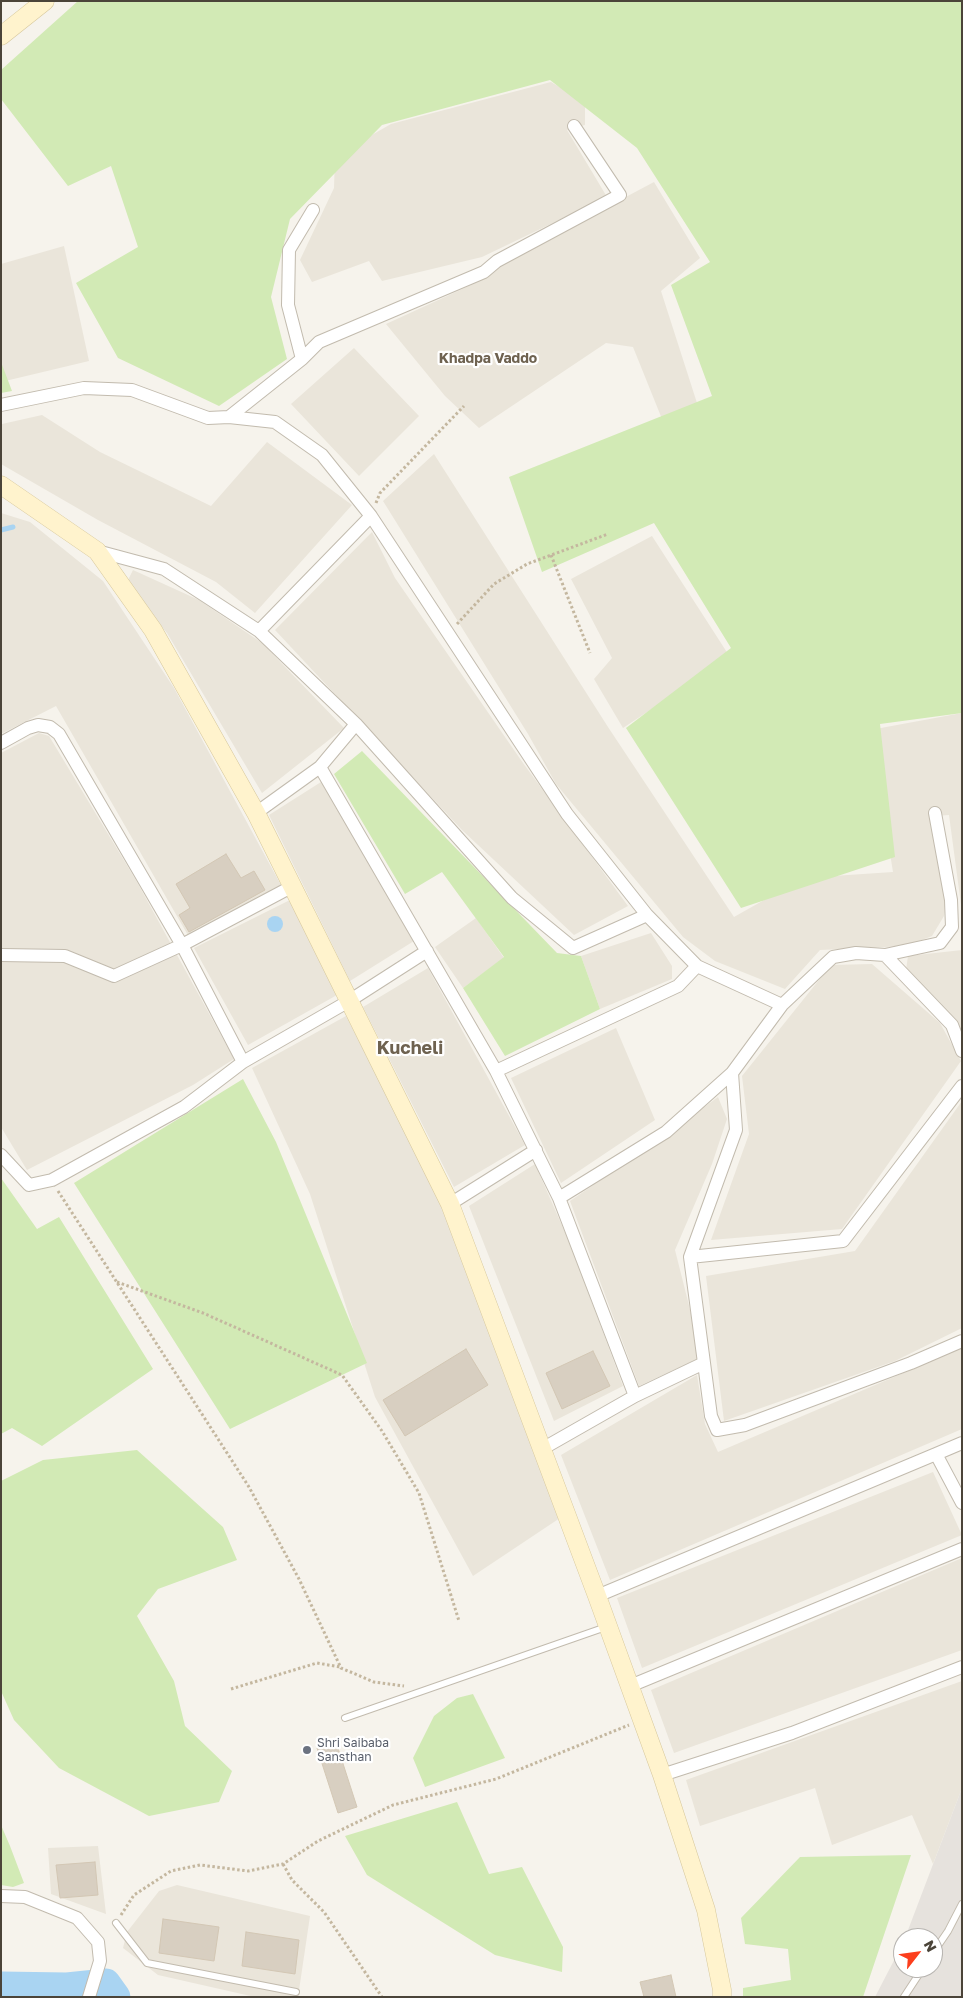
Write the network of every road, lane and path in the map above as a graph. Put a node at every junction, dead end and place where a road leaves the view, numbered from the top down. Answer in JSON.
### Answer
{"nodes":[{"id":1,"x":45,"y":1,"type":"edge"},
{"id":2,"x":1,"y":36,"type":"edge"},
{"id":3,"x":574,"y":126,"type":"dead end"},
{"id":4,"x":313,"y":210,"type":"dead end"},
{"id":5,"x":302,"y":359,"type":"junction"},
{"id":6,"x":1,"y":405,"type":"edge"},
{"id":7,"x":464,"y":406,"type":"dead end"},
{"id":8,"x":229,"y":417,"type":"junction"},
{"id":9,"x":1,"y":485,"type":"edge"},
{"id":10,"x":371,"y":516,"type":"junction"},
{"id":11,"x":608,"y":534,"type":"dead end"},
{"id":12,"x":97,"y":551,"type":"junction"},
{"id":13,"x":551,"y":555,"type":"junction"},
{"id":14,"x":259,"y":630,"type":"junction"},
{"id":15,"x":448,"y":633,"type":"junction"},
{"id":16,"x":590,"y":653,"type":"dead end"},
{"id":17,"x":356,"y":724,"type":"junction"},
{"id":18,"x":1,"y":743,"type":"edge"},
{"id":19,"x":320,"y":767,"type":"junction"},
{"id":20,"x":256,"y":813,"type":"junction"},
{"id":21,"x":935,"y":813,"type":"dead end"},
{"id":22,"x":293,"y":886,"type":"junction"},
{"id":23,"x":647,"y":915,"type":"junction"},
{"id":24,"x":182,"y":945,"type":"junction"},
{"id":25,"x":427,"y":951,"type":"junction"},
{"id":26,"x":1,"y":955,"type":"edge"},
{"id":27,"x":885,"y":955,"type":"junction"},
{"id":28,"x":697,"y":966,"type":"junction"},
{"id":29,"x":349,"y":1001,"type":"junction"},
{"id":30,"x":782,"y":1005,"type":"junction"},
{"id":31,"x":962,"y":1050,"type":"edge"},
{"id":32,"x":243,"y":1062,"type":"junction"},
{"id":33,"x":496,"y":1071,"type":"junction"},
{"id":34,"x":732,"y":1073,"type":"junction"},
{"id":35,"x":962,"y":1086,"type":"edge"},
{"id":36,"x":536,"y":1150,"type":"junction"},
{"id":37,"x":1,"y":1155,"type":"edge"},
{"id":38,"x":52,"y":1180,"type":"junction"},
{"id":39,"x":559,"y":1198,"type":"junction"},
{"id":40,"x":450,"y":1204,"type":"junction"},
{"id":41,"x":690,"y":1257,"type":"junction"},
{"id":42,"x":117,"y":1282,"type":"junction"},
{"id":43,"x":962,"y":1341,"type":"edge"},
{"id":44,"x":704,"y":1363,"type":"junction"},
{"id":45,"x":635,"y":1396,"type":"junction"},
{"id":46,"x":962,"y":1443,"type":"edge"},
{"id":47,"x":542,"y":1449,"type":"junction"},
{"id":48,"x":936,"y":1454,"type":"junction"},
{"id":49,"x":962,"y":1503,"type":"edge"},
{"id":50,"x":962,"y":1549,"type":"edge"},
{"id":51,"x":597,"y":1596,"type":"junction"},
{"id":52,"x":459,"y":1621,"type":"dead end"},
{"id":53,"x":608,"y":1626,"type":"junction"},
{"id":54,"x":962,"y":1667,"type":"edge"},
{"id":55,"x":341,"y":1668,"type":"junction"},
{"id":56,"x":630,"y":1686,"type":"junction"},
{"id":57,"x":432,"y":1688,"type":"junction"},
{"id":58,"x":231,"y":1689,"type":"dead end"},
{"id":59,"x":345,"y":1718,"type":"dead end"},
{"id":60,"x":642,"y":1720,"type":"junction"},
{"id":61,"x":662,"y":1776,"type":"junction"},
{"id":62,"x":283,"y":1864,"type":"junction"},
{"id":63,"x":1,"y":1896,"type":"edge"},
{"id":64,"x":962,"y":1904,"type":"edge"},
{"id":65,"x":116,"y":1923,"type":"joint"},
{"id":66,"x":943,"y":1939,"type":"edge"},
{"id":67,"x":916,"y":1978,"type":"edge"},
{"id":68,"x":296,"y":1992,"type":"dead end"},
{"id":69,"x":89,"y":1997,"type":"edge"},
{"id":70,"x":382,"y":1997,"type":"edge"},
{"id":71,"x":722,"y":1997,"type":"edge"},
{"id":72,"x":904,"y":1997,"type":"edge"}],
"edges":[{"from":1,"to":2,"type":"street"},
{"from":3,"to":5,"type":"street"},
{"from":4,"to":5,"type":"street"},
{"from":5,"to":8,"type":"street"},
{"from":6,"to":8,"type":"street"},
{"from":7,"to":10,"type":"path"},
{"from":8,"to":10,"type":"street"},
{"from":9,"to":12,"type":"street"},
{"from":10,"to":14,"type":"street"},
{"from":10,"to":15,"type":"street"},
{"from":11,"to":13,"type":"path"},
{"from":12,"to":14,"type":"street"},
{"from":12,"to":20,"type":"street"},
{"from":13,"to":15,"type":"path"},
{"from":13,"to":16,"type":"path"},
{"from":14,"to":17,"type":"street"},
{"from":15,"to":23,"type":"street"},
{"from":17,"to":19,"type":"street"},
{"from":17,"to":23,"type":"street"},
{"from":18,"to":24,"type":"street"},
{"from":19,"to":20,"type":"street"},
{"from":19,"to":25,"type":"street"},
{"from":20,"to":22,"type":"street"},
{"from":21,"to":27,"type":"street"},
{"from":22,"to":24,"type":"street"},
{"from":22,"to":29,"type":"street"},
{"from":23,"to":28,"type":"street"},
{"from":24,"to":26,"type":"street"},
{"from":24,"to":32,"type":"street"},
{"from":25,"to":29,"type":"street"},
{"from":25,"to":33,"type":"street"},
{"from":27,"to":30,"type":"street"},
{"from":27,"to":31,"type":"street"},
{"from":28,"to":30,"type":"street"},
{"from":28,"to":33,"type":"street"},
{"from":29,"to":32,"type":"street"},
{"from":29,"to":40,"type":"street"},
{"from":30,"to":34,"type":"street"},
{"from":32,"to":38,"type":"street"},
{"from":33,"to":36,"type":"street"},
{"from":34,"to":39,"type":"street"},
{"from":34,"to":41,"type":"street"},
{"from":35,"to":41,"type":"street"},
{"from":36,"to":39,"type":"street"},
{"from":36,"to":40,"type":"street"},
{"from":37,"to":38,"type":"street"},
{"from":38,"to":42,"type":"path"},
{"from":39,"to":45,"type":"street"},
{"from":40,"to":47,"type":"street"},
{"from":41,"to":44,"type":"street"},
{"from":42,"to":52,"type":"path"},
{"from":42,"to":55,"type":"path"},
{"from":43,"to":44,"type":"street"},
{"from":44,"to":45,"type":"street"},
{"from":45,"to":47,"type":"street"},
{"from":46,"to":48,"type":"street"},
{"from":47,"to":51,"type":"street"},
{"from":48,"to":49,"type":"street"},
{"from":48,"to":51,"type":"street"},
{"from":50,"to":56,"type":"street"},
{"from":51,"to":53,"type":"street"},
{"from":53,"to":56,"type":"street"},
{"from":53,"to":57,"type":"lane"},
{"from":54,"to":61,"type":"street"},
{"from":55,"to":57,"type":"path"},
{"from":55,"to":58,"type":"path"},
{"from":56,"to":60,"type":"street"},
{"from":57,"to":59,"type":"lane"},
{"from":60,"to":61,"type":"street"},
{"from":60,"to":62,"type":"path"},
{"from":61,"to":71,"type":"street"},
{"from":62,"to":65,"type":"path"},
{"from":62,"to":70,"type":"path"},
{"from":63,"to":69,"type":"street"},
{"from":64,"to":66,"type":"lane"},
{"from":65,"to":68,"type":"lane"},
{"from":67,"to":72,"type":"lane"}]}
